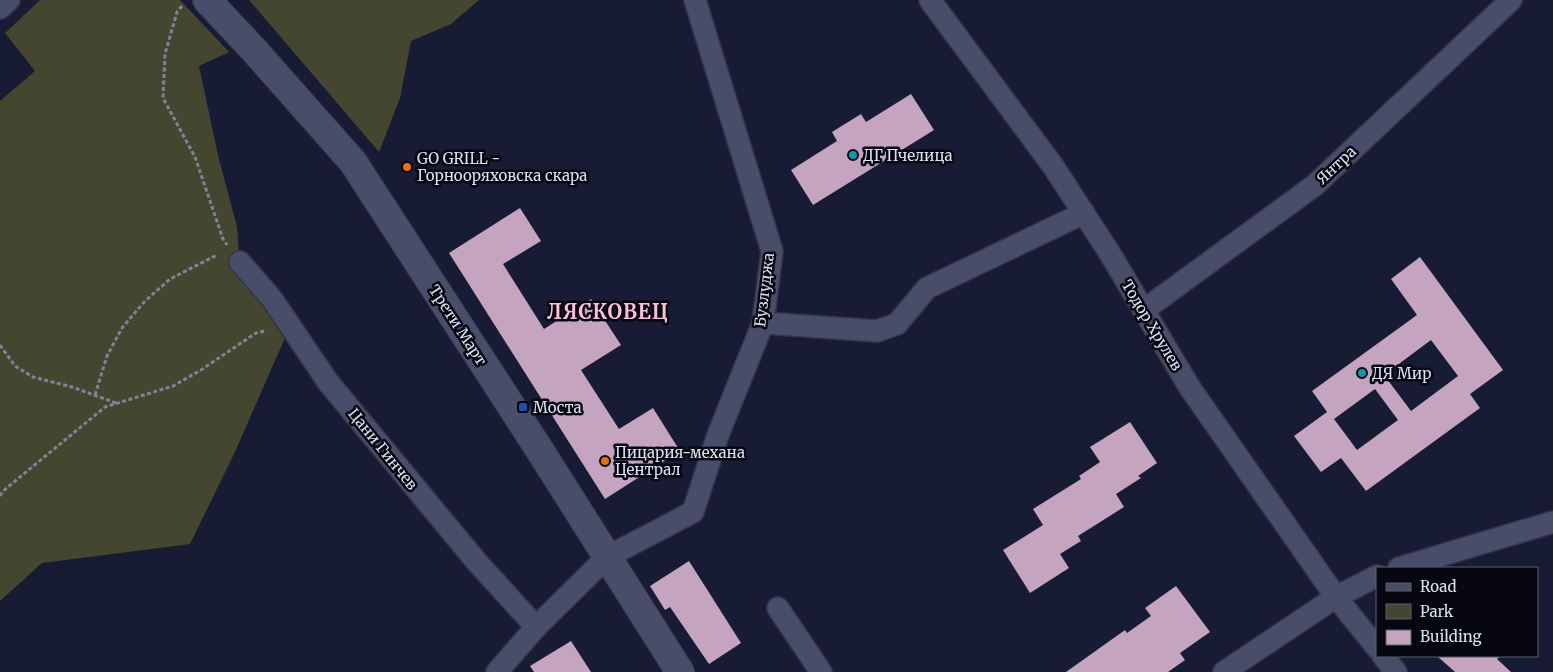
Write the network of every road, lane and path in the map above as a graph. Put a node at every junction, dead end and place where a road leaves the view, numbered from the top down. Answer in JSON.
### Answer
{"nodes":[{"id":1,"x":9,"y":0,"type":"edge"},
{"id":2,"x":187,"y":0,"type":"edge"},
{"id":3,"x":207,"y":0,"type":"edge"},
{"id":4,"x":695,"y":0,"type":"edge"},
{"id":5,"x":930,"y":0,"type":"edge"},
{"id":6,"x":1511,"y":0,"type":"edge"},
{"id":7,"x":0,"y":8,"type":"edge"},
{"id":8,"x":1084,"y":214,"type":"junction"},
{"id":9,"x":235,"y":255,"type":"junction"},
{"id":10,"x":1144,"y":310,"type":"junction"},
{"id":11,"x":763,"y":323,"type":"junction"},
{"id":12,"x":290,"y":325,"type":"junction"},
{"id":13,"x":0,"y":345,"type":"edge"},
{"id":14,"x":95,"y":395,"type":"junction"},
{"id":15,"x":116,"y":403,"type":"junction"},
{"id":16,"x":0,"y":496,"type":"edge"},
{"id":17,"x":1553,"y":522,"type":"edge"},
{"id":18,"x":607,"y":557,"type":"junction"},
{"id":19,"x":1402,"y":567,"type":"edge"},
{"id":20,"x":1376,"y":576,"type":"edge"},
{"id":21,"x":1336,"y":596,"type":"junction"},
{"id":22,"x":778,"y":608,"type":"dead end"},
{"id":23,"x":536,"y":627,"type":"junction"},
{"id":24,"x":1376,"y":647,"type":"edge"},
{"id":25,"x":1384,"y":657,"type":"edge"},
{"id":26,"x":497,"y":672,"type":"edge"},
{"id":27,"x":680,"y":672,"type":"edge"},
{"id":28,"x":821,"y":672,"type":"edge"},
{"id":29,"x":1224,"y":672,"type":"edge"},
{"id":30,"x":1396,"y":672,"type":"edge"}],
"edges":[{"from":1,"to":7,"type":"street"},
{"from":2,"to":9,"type":"path"},
{"from":3,"to":18,"type":"street","name":"Трети Март"},
{"from":4,"to":11,"type":"street","name":"Бузлуджа"},
{"from":5,"to":8,"type":"street","name":"Тодор Хрулев"},
{"from":6,"to":10,"type":"street","name":"Янтра"},
{"from":8,"to":10,"type":"street","name":"Тодор Хрулев"},
{"from":8,"to":11,"type":"street"},
{"from":9,"to":12,"type":"street","name":"Цани Гинчев"},
{"from":9,"to":14,"type":"path"},
{"from":10,"to":21,"type":"street","name":"Тодор Хрулев"},
{"from":11,"to":18,"type":"street","name":"Бузлуджа"},
{"from":12,"to":15,"type":"path"},
{"from":12,"to":23,"type":"street","name":"Цани Гинчев"},
{"from":13,"to":14,"type":"path"},
{"from":14,"to":15,"type":"path"},
{"from":15,"to":16,"type":"path"},
{"from":17,"to":19,"type":"street"},
{"from":18,"to":23,"type":"street"},
{"from":18,"to":27,"type":"street","name":"Трети Март"},
{"from":20,"to":21,"type":"street"},
{"from":21,"to":24,"type":"street","name":"Тодор Хрулев"},
{"from":21,"to":29,"type":"street"},
{"from":22,"to":28,"type":"street"},
{"from":23,"to":26,"type":"street"},
{"from":25,"to":30,"type":"street"}]}
